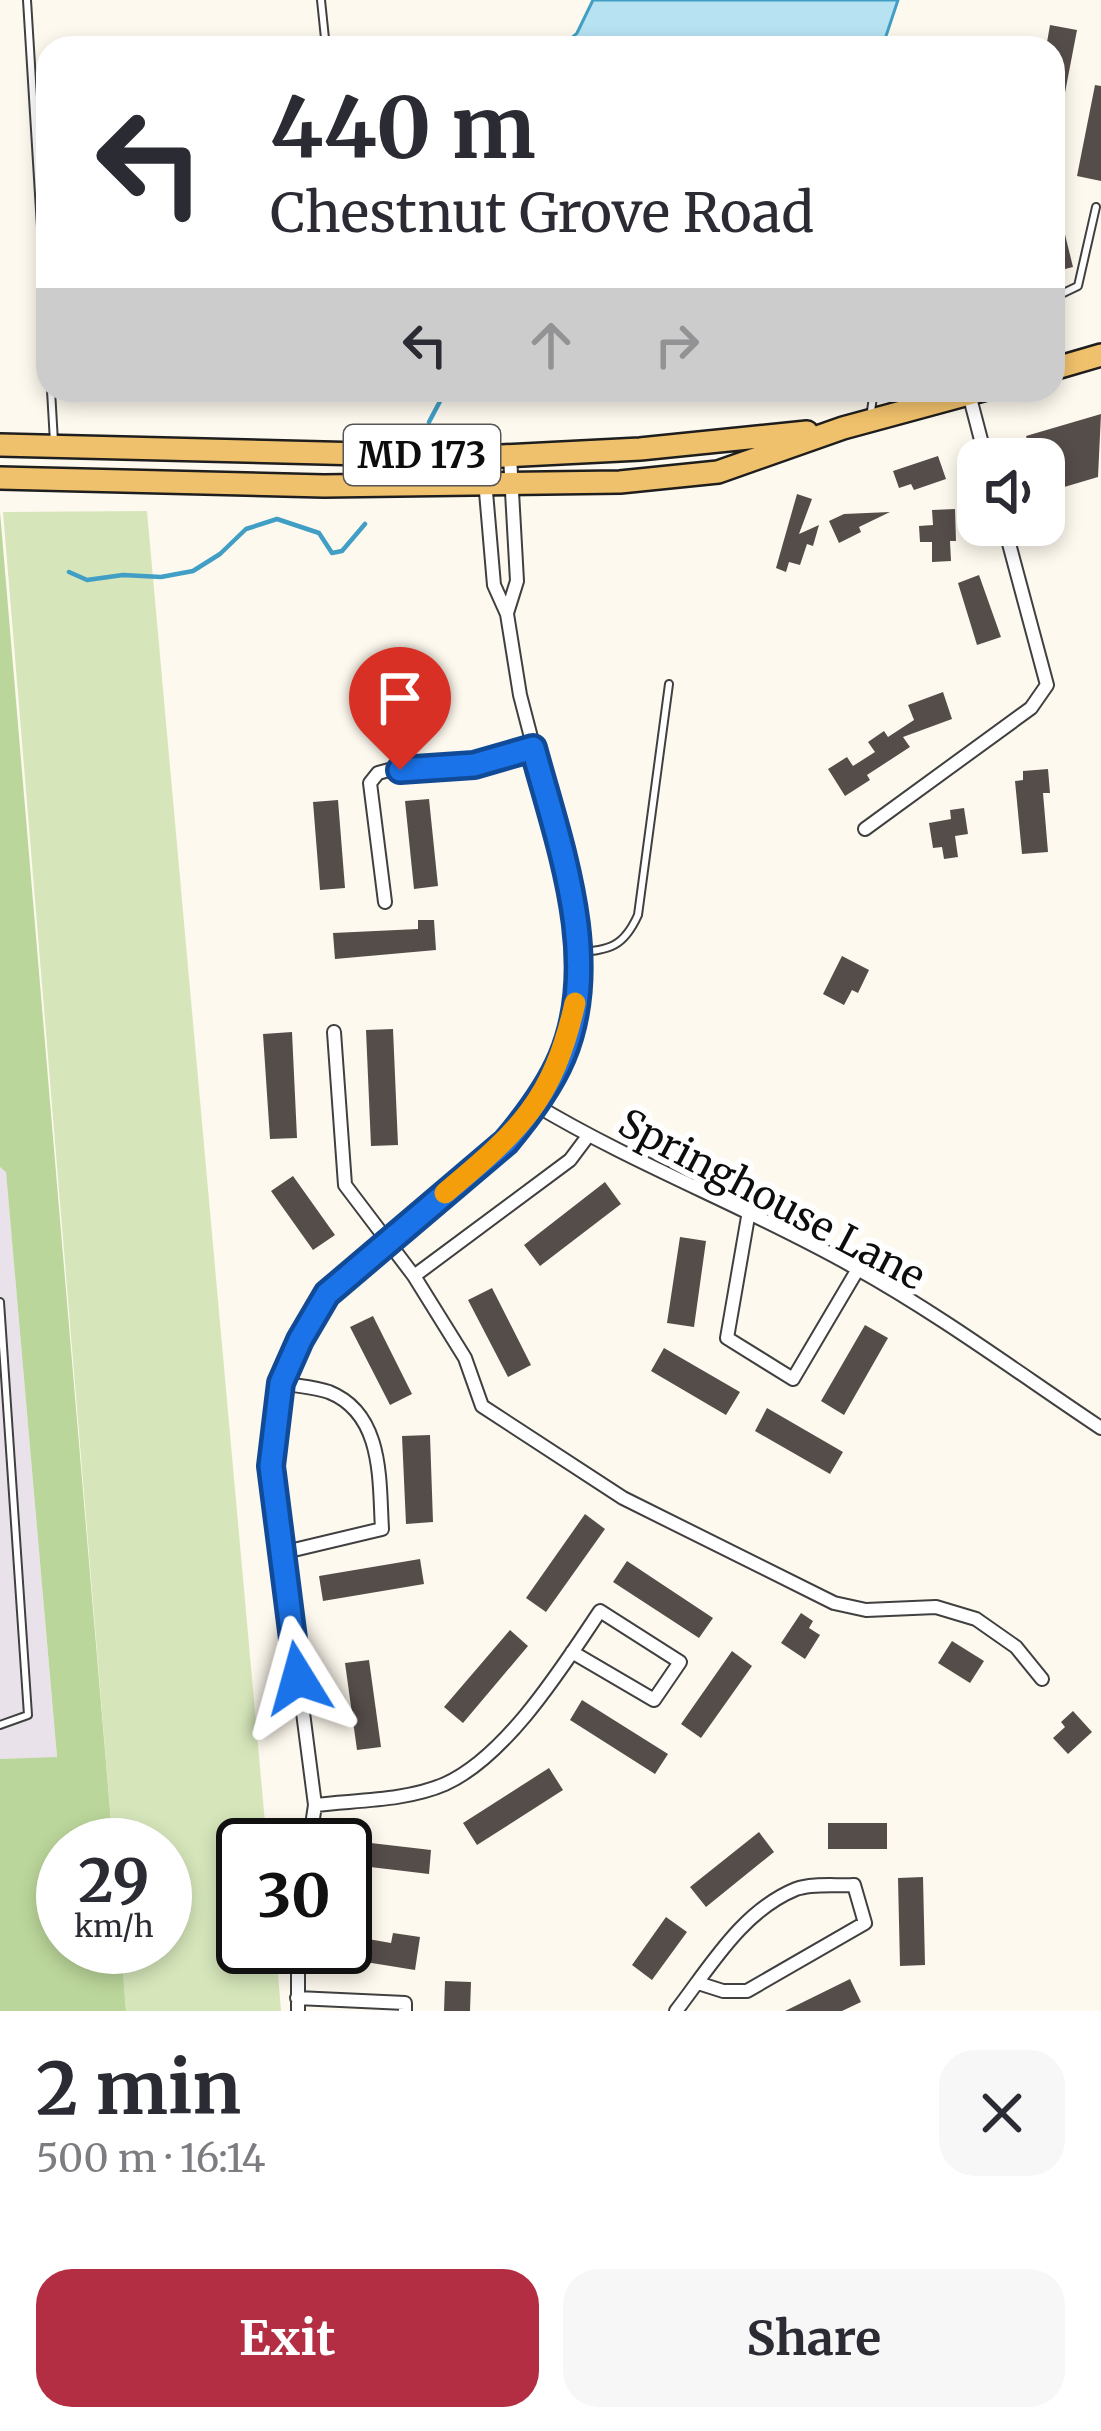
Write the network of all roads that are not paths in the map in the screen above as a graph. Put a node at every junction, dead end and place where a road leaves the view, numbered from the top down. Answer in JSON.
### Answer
{"nodes":[{"id":1,"x":27,"y":0,"type":"edge"},
{"id":2,"x":322,"y":0,"type":"edge"},
{"id":3,"x":325,"y":36,"type":"edge"},
{"id":4,"x":36,"y":146,"type":"edge"},
{"id":5,"x":1096,"y":207,"type":"dead end"},
{"id":6,"x":1065,"y":292,"type":"edge"},
{"id":7,"x":1100,"y":351,"type":"edge"},
{"id":8,"x":1065,"y":364,"type":"edge"},
{"id":9,"x":52,"y":402,"type":"edge"},
{"id":10,"x":872,"y":402,"type":"edge"},
{"id":11,"x":939,"y":402,"type":"edge"},
{"id":12,"x":977,"y":402,"type":"edge"},
{"id":13,"x":869,"y":421,"type":"junction"},
{"id":14,"x":843,"y":428,"type":"junction"},
{"id":15,"x":983,"y":438,"type":"edge"},
{"id":16,"x":0,"y":445,"type":"edge"},
{"id":17,"x":55,"y":445,"type":"junction"},
{"id":18,"x":510,"y":455,"type":"junction"},
{"id":19,"x":483,"y":457,"type":"junction"},
{"id":20,"x":0,"y":478,"type":"edge"},
{"id":21,"x":512,"y":483,"type":"junction"},
{"id":22,"x":483,"y":485,"type":"junction"},
{"id":23,"x":1010,"y":546,"type":"edge"},
{"id":24,"x":507,"y":614,"type":"junction"},
{"id":25,"x":669,"y":685,"type":"dead end"},
{"id":26,"x":533,"y":748,"type":"junction"},
{"id":27,"x":865,"y":829,"type":"dead end"},
{"id":28,"x":386,"y":902,"type":"dead end"},
{"id":29,"x":576,"y":953,"type":"junction"},
{"id":30,"x":334,"y":1032,"type":"dead end"},
{"id":31,"x":535,"y":1105,"type":"junction"},
{"id":32,"x":588,"y":1136,"type":"junction"},
{"id":33,"x":748,"y":1211,"type":"junction"},
{"id":34,"x":387,"y":1240,"type":"junction"},
{"id":35,"x":858,"y":1268,"type":"junction"},
{"id":36,"x":414,"y":1276,"type":"junction"},
{"id":37,"x":0,"y":1301,"type":"edge"},
{"id":38,"x":281,"y":1383,"type":"junction"},
{"id":39,"x":1101,"y":1428,"type":"edge"},
{"id":40,"x":280,"y":1552,"type":"junction"},
{"id":41,"x":572,"y":1652,"type":"junction"},
{"id":42,"x":1042,"y":1679,"type":"dead end"},
{"id":43,"x":0,"y":1725,"type":"edge"},
{"id":44,"x":316,"y":1804,"type":"junction"},
{"id":45,"x":314,"y":1818,"type":"edge"},
{"id":46,"x":698,"y":1983,"type":"junction"},
{"id":47,"x":298,"y":2004,"type":"edge"},
{"id":48,"x":405,"y":2011,"type":"edge"},
{"id":49,"x":676,"y":2011,"type":"edge"}],
"edges":[{"from":1,"to":4,"type":"lane"},
{"from":2,"to":3,"type":"lane"},
{"from":5,"to":6,"type":"lane"},
{"from":7,"to":8,"type":"main road"},
{"from":9,"to":17,"type":"lane"},
{"from":10,"to":13,"type":"lane"},
{"from":11,"to":13,"type":"main road","number":"MD 173"},
{"from":12,"to":15,"type":"street"},
{"from":13,"to":14,"type":"main road","number":"MD 173"},
{"from":14,"to":18,"type":"main road","number":"MD 173"},
{"from":14,"to":21,"type":"main road","number":"MD 173"},
{"from":16,"to":17,"type":"main road","number":"MD 173"},
{"from":17,"to":19,"type":"main road","number":"MD 173"},
{"from":18,"to":19,"type":"main road","number":"MD 173"},
{"from":18,"to":21,"type":"street"},
{"from":19,"to":22,"type":"street"},
{"from":20,"to":22,"type":"main road","number":"MD 173"},
{"from":21,"to":22,"type":"main road","number":"MD 173"},
{"from":21,"to":24,"type":"street"},
{"from":22,"to":24,"type":"street"},
{"from":23,"to":27,"type":"street"},
{"from":24,"to":26,"type":"street"},
{"from":25,"to":29,"type":"lane"},
{"from":26,"to":28,"type":"street"},
{"from":26,"to":29,"type":"street"},
{"from":29,"to":31,"type":"street"},
{"from":30,"to":34,"type":"street"},
{"from":31,"to":32,"type":"street","name":"Springhouse Lane"},
{"from":31,"to":34,"type":"street"},
{"from":32,"to":33,"type":"street","name":"Springhouse Lane"},
{"from":32,"to":36,"type":"street"},
{"from":33,"to":35,"type":"street","name":"Springhouse Lane"},
{"from":33,"to":35,"type":"street"},
{"from":34,"to":36,"type":"street"},
{"from":34,"to":38,"type":"street"},
{"from":35,"to":39,"type":"street","name":"Springhouse Lane"},
{"from":36,"to":42,"type":"street"},
{"from":37,"to":43,"type":"lane"},
{"from":38,"to":40,"type":"street"},
{"from":38,"to":40,"type":"street"},
{"from":40,"to":44,"type":"street"},
{"from":41,"to":41,"type":"street"},
{"from":41,"to":44,"type":"street"},
{"from":44,"to":45,"type":"street"},
{"from":46,"to":46,"type":"street"},
{"from":46,"to":49,"type":"street"},
{"from":47,"to":48,"type":"street"}]}
